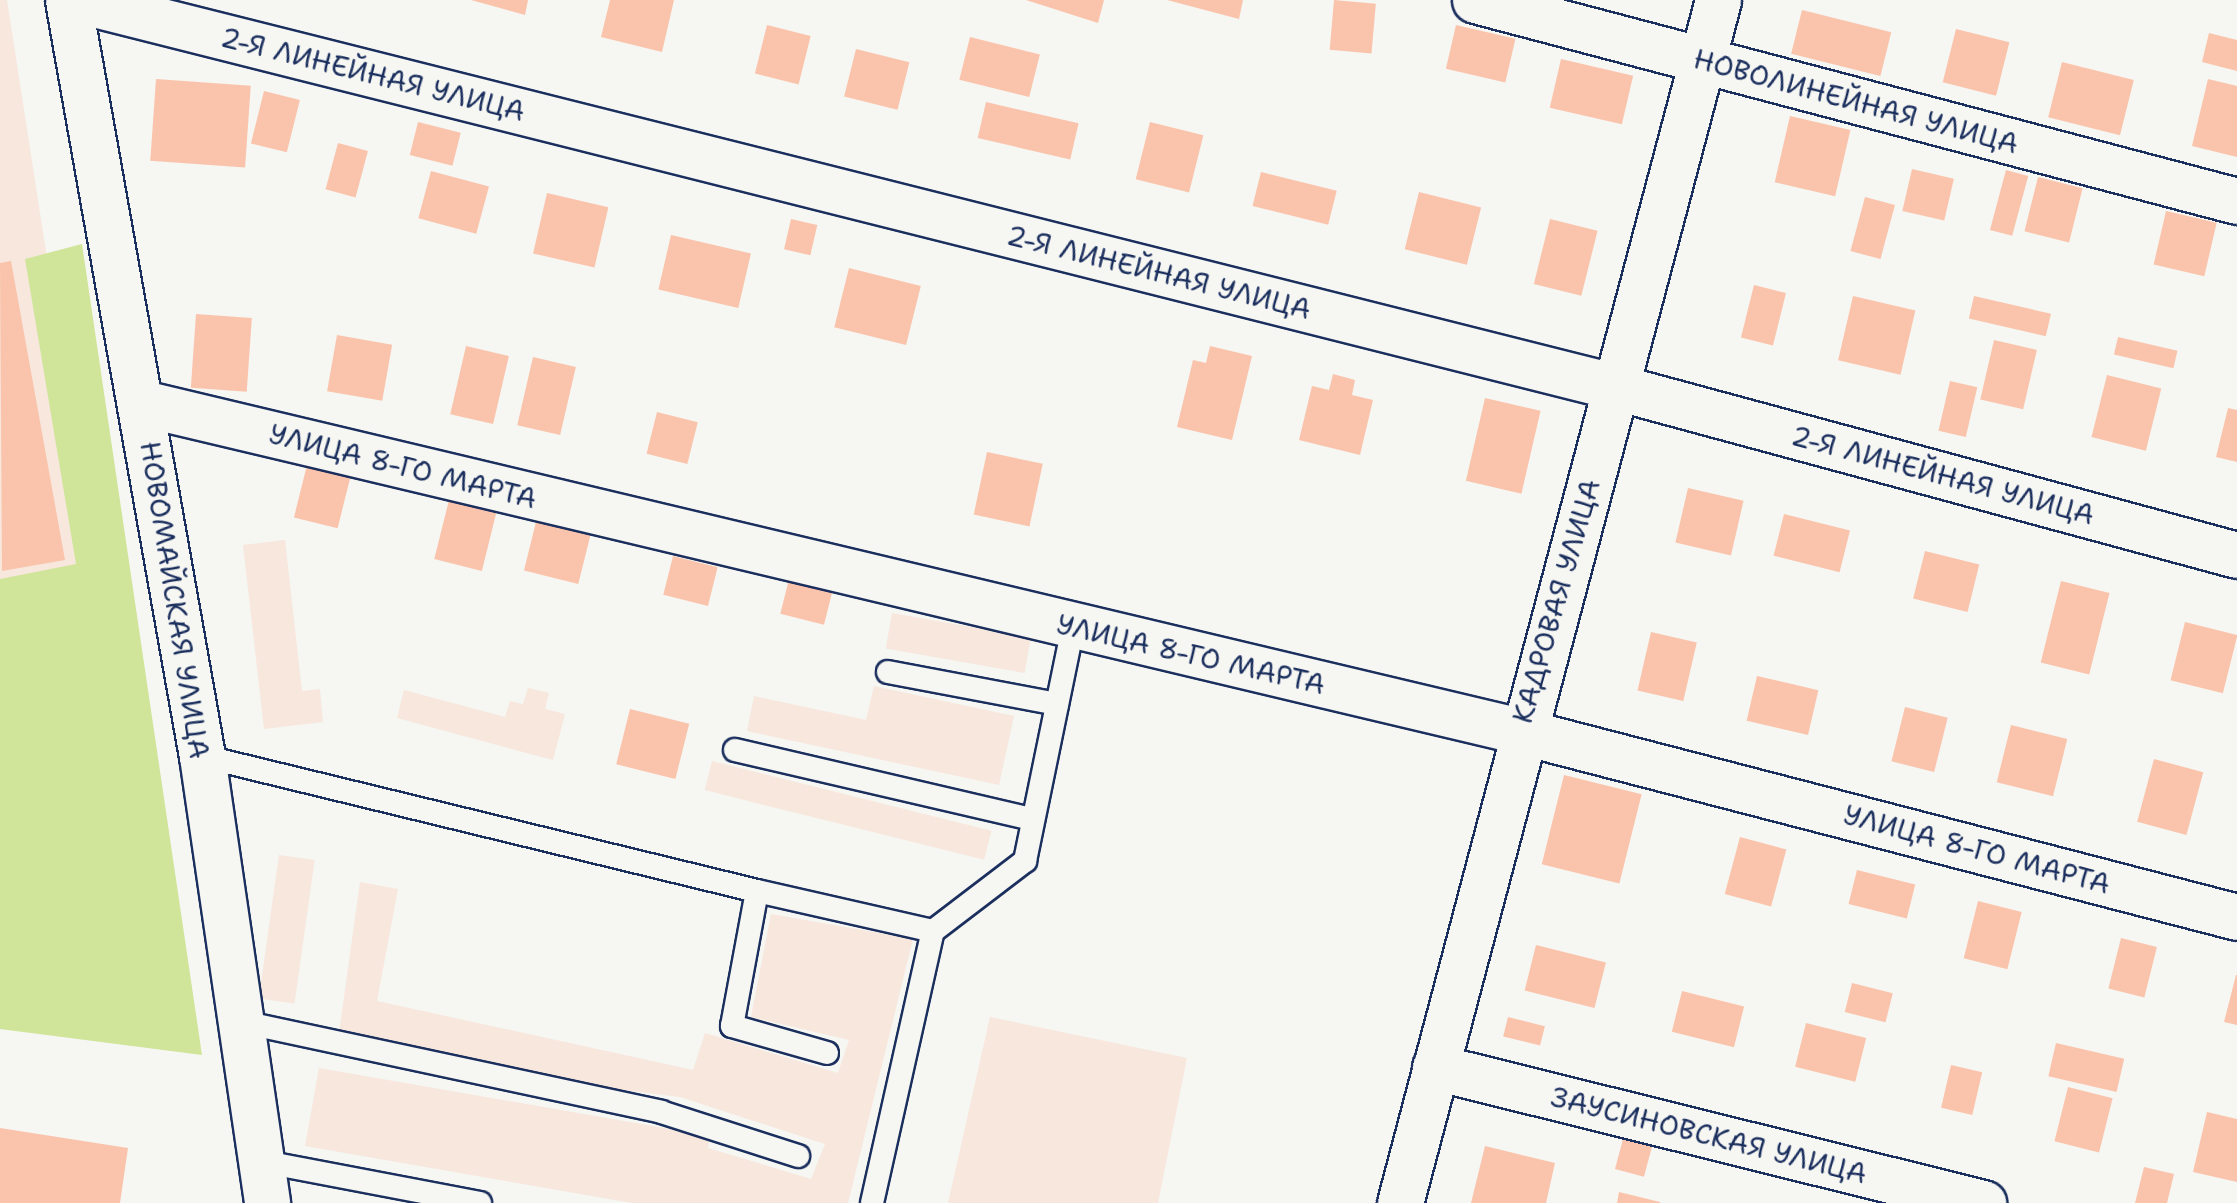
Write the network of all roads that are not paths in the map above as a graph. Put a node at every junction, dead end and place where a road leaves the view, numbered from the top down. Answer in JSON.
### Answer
{"nodes":[{"id":1,"x":68,"y":0,"type":"edge"},
{"id":2,"x":78,"y":0,"type":"edge"},
{"id":3,"x":1475,"y":0,"type":"edge"},
{"id":4,"x":1718,"y":0,"type":"edge"},
{"id":5,"x":1702,"y":62,"type":"junction"},
{"id":6,"x":2237,"y":201,"type":"edge"},
{"id":7,"x":1616,"y":387,"type":"junction"},
{"id":8,"x":142,"y":403,"type":"junction"},
{"id":9,"x":2237,"y":555,"type":"edge"},
{"id":10,"x":1073,"y":626,"type":"junction"},
{"id":11,"x":888,"y":672,"type":"dead end"},
{"id":12,"x":1057,"y":704,"type":"junction"},
{"id":13,"x":1520,"y":731,"type":"junction"},
{"id":14,"x":736,"y":750,"type":"dead end"},
{"id":15,"x":202,"y":756,"type":"junction"},
{"id":16,"x":1032,"y":819,"type":"junction"},
{"id":17,"x":757,"y":891,"type":"junction"},
{"id":18,"x":2237,"y":916,"type":"edge"},
{"id":19,"x":932,"y":931,"type":"junction"},
{"id":20,"x":237,"y":1021,"type":"junction"},
{"id":21,"x":827,"y":1053,"type":"dead end"},
{"id":22,"x":1436,"y":1067,"type":"junction"},
{"id":23,"x":798,"y":1156,"type":"dead end"},
{"id":24,"x":264,"y":1182,"type":"edge"},
{"id":25,"x":480,"y":1203,"type":"edge"},
{"id":26,"x":872,"y":1203,"type":"edge"},
{"id":27,"x":1400,"y":1203,"type":"edge"},
{"id":28,"x":1983,"y":1203,"type":"edge"}],
"edges":[{"from":1,"to":8,"type":"street","name":"НОВОМАЙСКАЯ УЛИЦА"},
{"from":2,"to":7,"type":"street","name":"2-Я ЛИНЕЙНАЯ УЛИЦА"},
{"from":3,"to":5,"type":"street","name":"НОВОЛИНЕЙНАЯ УЛИЦА"},
{"from":4,"to":5,"type":"street","name":"КАДРОВАЯ УЛИЦА"},
{"from":5,"to":6,"type":"street","name":"НОВОЛИНЕЙНАЯ УЛИЦА"},
{"from":5,"to":7,"type":"street","name":"КАДРОВАЯ УЛИЦА"},
{"from":7,"to":9,"type":"street","name":"2-Я ЛИНЕЙНАЯ УЛИЦА"},
{"from":7,"to":13,"type":"street","name":"КАДРОВАЯ УЛИЦА"},
{"from":8,"to":10,"type":"street","name":"УЛИЦА 8-ГО МАРТА"},
{"from":8,"to":15,"type":"street","name":"НОВОМАЙСКАЯ УЛИЦА"},
{"from":10,"to":12,"type":"lane"},
{"from":10,"to":13,"type":"street","name":"УЛИЦА 8-ГО МАРТА"},
{"from":11,"to":12,"type":"lane"},
{"from":12,"to":16,"type":"lane"},
{"from":13,"to":18,"type":"street","name":"УЛИЦА 8-ГО МАРТА"},
{"from":13,"to":22,"type":"street","name":"КАДРОВАЯ УЛИЦА"},
{"from":14,"to":16,"type":"lane"},
{"from":15,"to":17,"type":"lane"},
{"from":15,"to":20,"type":"street","name":"НОВОМАЙСКАЯ УЛИЦА"},
{"from":16,"to":19,"type":"lane"},
{"from":17,"to":19,"type":"lane"},
{"from":17,"to":21,"type":"lane"},
{"from":19,"to":26,"type":"lane"},
{"from":20,"to":23,"type":"lane"},
{"from":20,"to":24,"type":"street","name":"НОВОМАЙСКАЯ УЛИЦА"},
{"from":22,"to":27,"type":"street","name":"КАДРОВАЯ УЛИЦА"},
{"from":22,"to":28,"type":"street","name":"ЗАУСИНОВСКАЯ УЛИЦА"},
{"from":24,"to":25,"type":"lane"}]}
